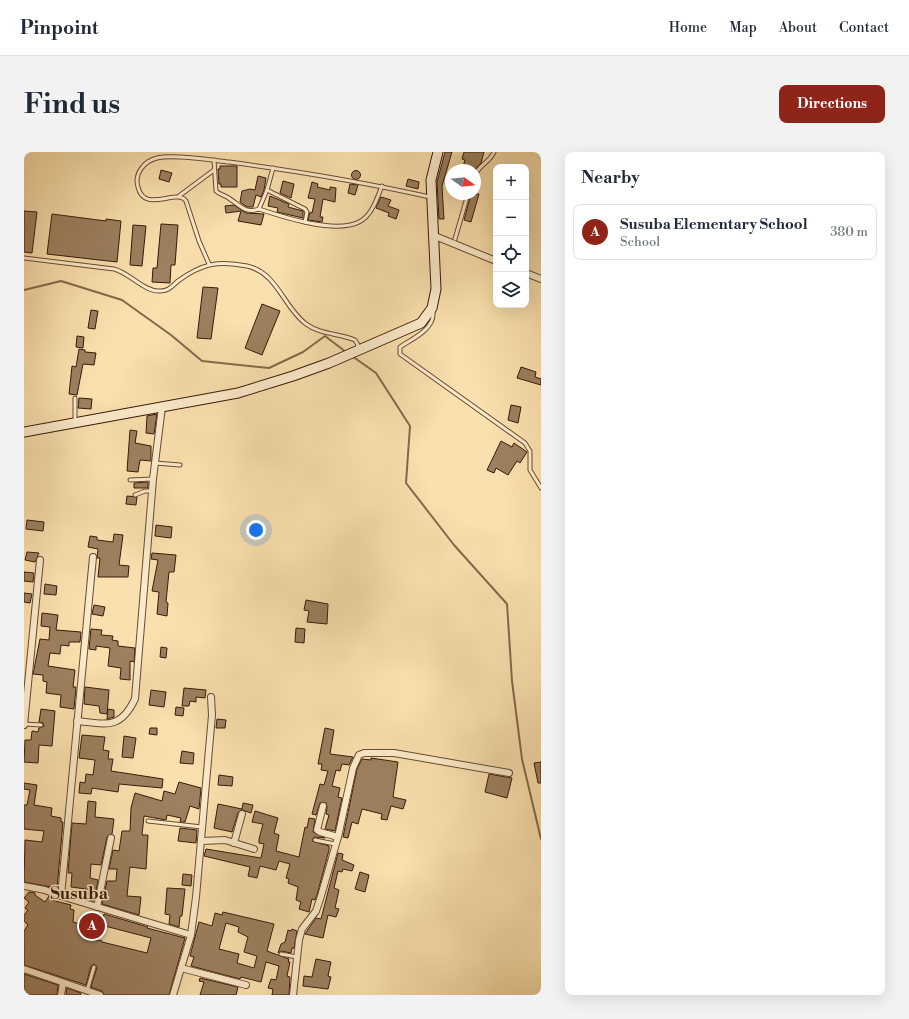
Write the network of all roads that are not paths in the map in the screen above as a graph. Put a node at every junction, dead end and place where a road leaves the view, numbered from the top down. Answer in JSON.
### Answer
{"nodes":[{"id":1,"x":161,"y":152,"type":"edge"},
{"id":2,"x":438,"y":152,"type":"edge"},
{"id":3,"x":494,"y":152,"type":"edge"},
{"id":4,"x":162,"y":157,"type":"junction"},
{"id":5,"x":214,"y":160,"type":"junction"},
{"id":6,"x":481,"y":167,"type":"edge"},
{"id":7,"x":273,"y":168,"type":"junction"},
{"id":8,"x":214,"y":170,"type":"junction"},
{"id":9,"x":382,"y":186,"type":"junction"},
{"id":10,"x":267,"y":190,"type":"junction"},
{"id":11,"x":179,"y":196,"type":"junction"},
{"id":12,"x":431,"y":198,"type":"junction"},
{"id":13,"x":466,"y":200,"type":"edge"},
{"id":14,"x":259,"y":209,"type":"junction"},
{"id":15,"x":305,"y":222,"type":"junction"},
{"id":16,"x":435,"y":236,"type":"junction"},
{"id":17,"x":455,"y":239,"type":"dead end"},
{"id":18,"x":24,"y":258,"type":"edge"},
{"id":19,"x":493,"y":260,"type":"edge"},
{"id":20,"x":209,"y":264,"type":"junction"},
{"id":21,"x":529,"y":274,"type":"edge"},
{"id":22,"x":541,"y":279,"type":"edge"},
{"id":23,"x":432,"y":308,"type":"junction"},
{"id":24,"x":354,"y":351,"type":"junction"},
{"id":25,"x":75,"y":398,"type":"dead end"},
{"id":26,"x":162,"y":407,"type":"junction"},
{"id":27,"x":74,"y":422,"type":"junction"},
{"id":28,"x":24,"y":432,"type":"edge"},
{"id":29,"x":155,"y":463,"type":"junction"},
{"id":30,"x":180,"y":465,"type":"dead end"},
{"id":31,"x":153,"y":479,"type":"junction"},
{"id":32,"x":130,"y":480,"type":"dead end"},
{"id":33,"x":541,"y":488,"type":"edge"},
{"id":34,"x":152,"y":491,"type":"junction"},
{"id":35,"x":135,"y":495,"type":"dead end"},
{"id":36,"x":93,"y":557,"type":"dead end"},
{"id":37,"x":40,"y":560,"type":"dead end"},
{"id":38,"x":211,"y":697,"type":"dead end"},
{"id":39,"x":77,"y":721,"type":"junction"},
{"id":40,"x":24,"y":724,"type":"edge"},
{"id":41,"x":41,"y":725,"type":"dead end"},
{"id":42,"x":509,"y":773,"type":"dead end"},
{"id":43,"x":323,"y":806,"type":"dead end"},
{"id":44,"x":242,"y":814,"type":"dead end"},
{"id":45,"x":148,"y":821,"type":"dead end"},
{"id":46,"x":202,"y":827,"type":"junction"},
{"id":47,"x":338,"y":836,"type":"junction"},
{"id":48,"x":111,"y":838,"type":"dead end"},
{"id":49,"x":316,"y":840,"type":"dead end"},
{"id":50,"x":202,"y":841,"type":"junction"},
{"id":51,"x":234,"y":843,"type":"junction"},
{"id":52,"x":335,"y":844,"type":"junction"},
{"id":53,"x":254,"y":849,"type":"dead end"},
{"id":54,"x":24,"y":886,"type":"edge"},
{"id":55,"x":61,"y":896,"type":"junction"},
{"id":56,"x":97,"y":907,"type":"junction"},
{"id":57,"x":191,"y":935,"type":"junction"},
{"id":58,"x":281,"y":954,"type":"dead end"},
{"id":59,"x":297,"y":957,"type":"junction"},
{"id":60,"x":94,"y":967,"type":"dead end"},
{"id":61,"x":181,"y":968,"type":"junction"},
{"id":62,"x":24,"y":970,"type":"edge"},
{"id":63,"x":63,"y":983,"type":"junction"},
{"id":64,"x":246,"y":985,"type":"dead end"},
{"id":65,"x":87,"y":991,"type":"junction"},
{"id":66,"x":61,"y":995,"type":"edge"},
{"id":67,"x":100,"y":995,"type":"edge"},
{"id":68,"x":172,"y":995,"type":"edge"},
{"id":69,"x":293,"y":995,"type":"edge"}],
"edges":[{"from":1,"to":4,"type":"lane"},
{"from":2,"to":12,"type":"street"},
{"from":3,"to":6,"type":"lane"},
{"from":4,"to":5,"type":"lane"},
{"from":4,"to":11,"type":"lane"},
{"from":5,"to":7,"type":"lane"},
{"from":5,"to":8,"type":"lane"},
{"from":7,"to":9,"type":"lane"},
{"from":7,"to":10,"type":"lane"},
{"from":8,"to":11,"type":"lane"},
{"from":8,"to":14,"type":"lane"},
{"from":9,"to":12,"type":"lane"},
{"from":9,"to":15,"type":"lane"},
{"from":10,"to":14,"type":"lane"},
{"from":10,"to":15,"type":"lane"},
{"from":11,"to":20,"type":"lane"},
{"from":12,"to":16,"type":"street"},
{"from":13,"to":17,"type":"lane"},
{"from":14,"to":15,"type":"lane"},
{"from":16,"to":19,"type":"street"},
{"from":16,"to":23,"type":"street"},
{"from":18,"to":20,"type":"lane"},
{"from":20,"to":24,"type":"lane"},
{"from":21,"to":22,"type":"street"},
{"from":23,"to":24,"type":"street"},
{"from":23,"to":33,"type":"lane"},
{"from":24,"to":26,"type":"street"},
{"from":25,"to":27,"type":"lane"},
{"from":26,"to":27,"type":"street"},
{"from":26,"to":29,"type":"street"},
{"from":27,"to":28,"type":"street"},
{"from":29,"to":30,"type":"lane"},
{"from":29,"to":31,"type":"street"},
{"from":31,"to":32,"type":"lane"},
{"from":31,"to":34,"type":"street"},
{"from":34,"to":35,"type":"lane"},
{"from":34,"to":39,"type":"street"},
{"from":36,"to":39,"type":"street"},
{"from":37,"to":40,"type":"street"},
{"from":38,"to":46,"type":"street"},
{"from":39,"to":55,"type":"street"},
{"from":40,"to":41,"type":"lane"},
{"from":42,"to":47,"type":"street"},
{"from":43,"to":47,"type":"street"},
{"from":44,"to":51,"type":"street"},
{"from":45,"to":46,"type":"lane"},
{"from":46,"to":50,"type":"street"},
{"from":47,"to":52,"type":"street"},
{"from":48,"to":56,"type":"street"},
{"from":49,"to":52,"type":"lane"},
{"from":50,"to":51,"type":"street"},
{"from":50,"to":57,"type":"street"},
{"from":51,"to":53,"type":"street"},
{"from":52,"to":59,"type":"street"},
{"from":54,"to":55,"type":"street"},
{"from":55,"to":56,"type":"street"},
{"from":56,"to":57,"type":"street"},
{"from":57,"to":61,"type":"street"},
{"from":58,"to":59,"type":"lane"},
{"from":59,"to":69,"type":"street"},
{"from":60,"to":65,"type":"lane"},
{"from":61,"to":64,"type":"street"},
{"from":61,"to":68,"type":"street"},
{"from":62,"to":63,"type":"street"},
{"from":63,"to":65,"type":"street"},
{"from":63,"to":66,"type":"street"},
{"from":65,"to":67,"type":"street"}]}
